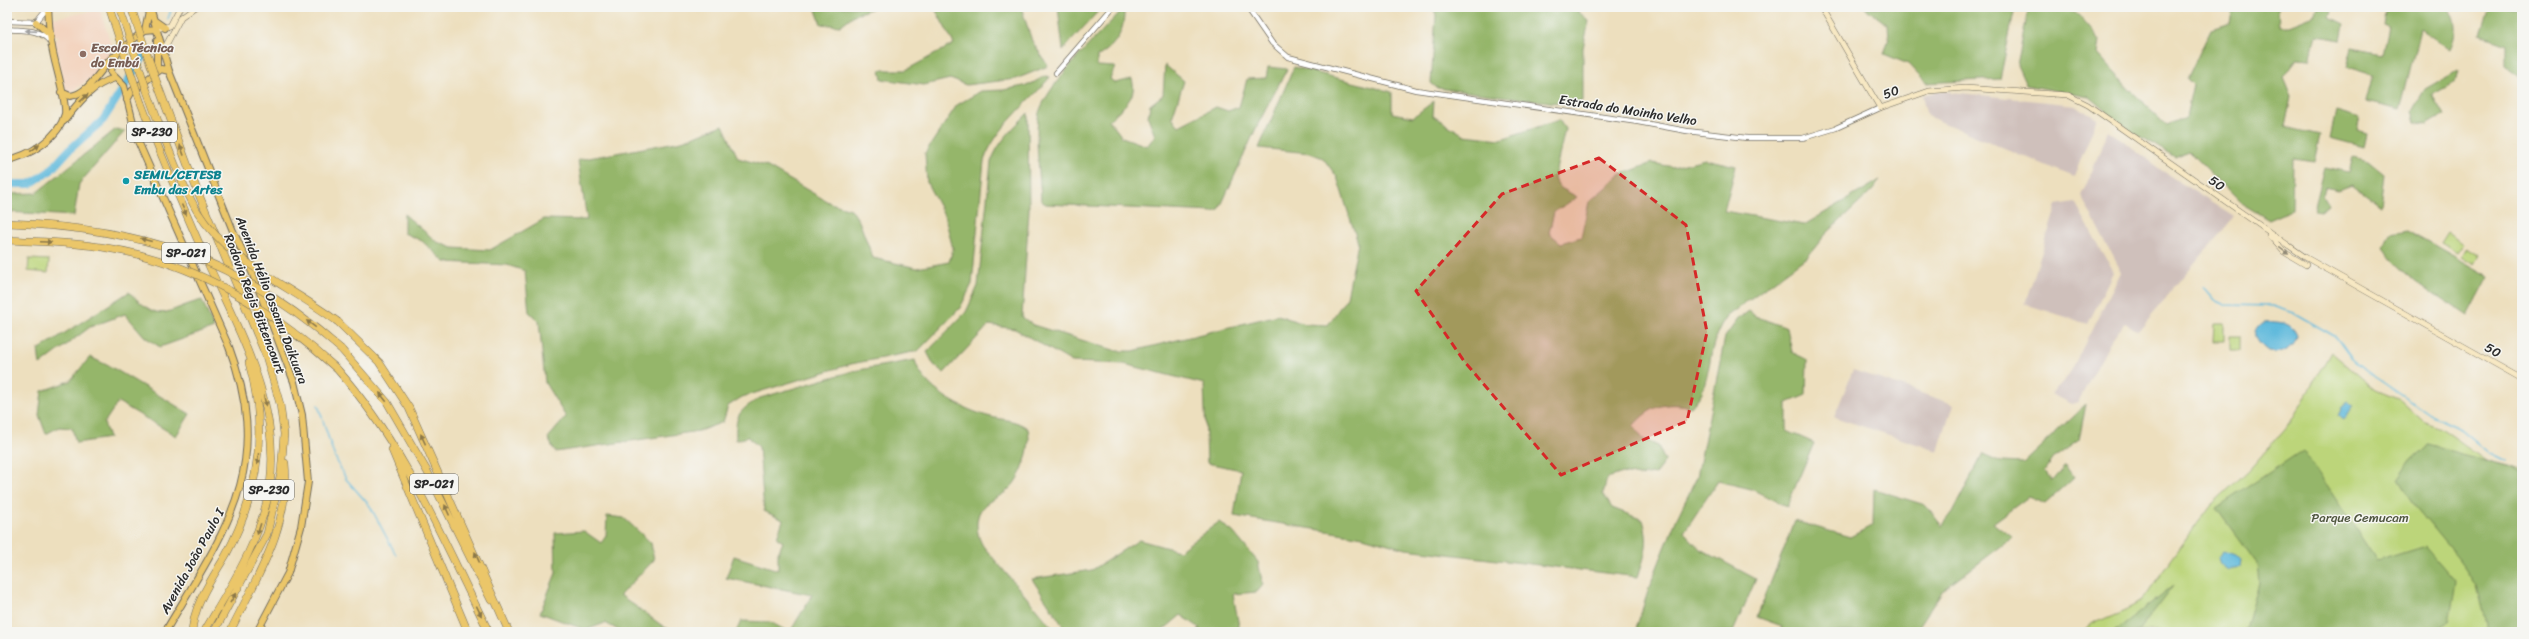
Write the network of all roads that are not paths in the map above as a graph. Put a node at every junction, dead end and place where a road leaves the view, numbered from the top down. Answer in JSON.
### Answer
{"nodes":[{"id":1,"x":48,"y":7,"type":"edge"},
{"id":2,"x":109,"y":7,"type":"edge"},
{"id":3,"x":119,"y":7,"type":"edge"},
{"id":4,"x":131,"y":7,"type":"edge"},
{"id":5,"x":150,"y":7,"type":"edge"},
{"id":6,"x":180,"y":7,"type":"edge"},
{"id":7,"x":195,"y":7,"type":"edge"},
{"id":8,"x":1113,"y":7,"type":"edge"},
{"id":9,"x":1247,"y":7,"type":"edge"},
{"id":10,"x":1821,"y":7,"type":"edge"},
{"id":11,"x":154,"y":19,"type":"junction"},
{"id":12,"x":7,"y":21,"type":"edge"},
{"id":13,"x":36,"y":22,"type":"junction"},
{"id":14,"x":165,"y":28,"type":"junction"},
{"id":15,"x":7,"y":29,"type":"edge"},
{"id":16,"x":144,"y":30,"type":"junction"},
{"id":17,"x":156,"y":30,"type":"junction"},
{"id":18,"x":51,"y":40,"type":"junction"},
{"id":19,"x":162,"y":51,"type":"junction"},
{"id":20,"x":118,"y":52,"type":"junction"},
{"id":21,"x":156,"y":71,"type":"junction"},
{"id":22,"x":169,"y":71,"type":"junction"},
{"id":23,"x":1056,"y":73,"type":"dead end"},
{"id":24,"x":116,"y":78,"type":"junction"},
{"id":25,"x":124,"y":90,"type":"junction"},
{"id":26,"x":132,"y":91,"type":"junction"},
{"id":27,"x":62,"y":92,"type":"junction"},
{"id":28,"x":127,"y":100,"type":"junction"},
{"id":29,"x":1880,"y":108,"type":"junction"},
{"id":30,"x":59,"y":127,"type":"junction"},
{"id":31,"x":7,"y":160,"type":"edge"},
{"id":32,"x":7,"y":224,"type":"edge"},
{"id":33,"x":2268,"y":232,"type":"junction"},
{"id":34,"x":7,"y":240,"type":"edge"},
{"id":35,"x":2306,"y":265,"type":"dead end"},
{"id":36,"x":241,"y":338,"type":"junction"},
{"id":37,"x":2522,"y":379,"type":"edge"},
{"id":38,"x":383,"y":427,"type":"junction"},
{"id":39,"x":284,"y":453,"type":"junction"},
{"id":40,"x":165,"y":632,"type":"edge"},
{"id":41,"x":192,"y":632,"type":"edge"},
{"id":42,"x":204,"y":632,"type":"edge"},
{"id":43,"x":214,"y":632,"type":"edge"},
{"id":44,"x":230,"y":632,"type":"edge"},
{"id":45,"x":257,"y":632,"type":"edge"},
{"id":46,"x":468,"y":632,"type":"edge"},
{"id":47,"x":489,"y":632,"type":"edge"},
{"id":48,"x":508,"y":632,"type":"edge"}],
"edges":[{"from":1,"to":13,"type":"street"},
{"from":1,"to":18,"type":"main road"},
{"from":2,"to":36,"type":"highway","name":"Rodovia Régis Bittencourt","number":"SP-230","one_way":true,"bridge":true},
{"from":48,"to":3,"type":"highway","one_way":true,"bridge":true},
{"from":39,"to":4,"type":"highway","name":"Rodovia Régis Bittencourt","number":"SP-230","one_way":true,"bridge":true},
{"from":5,"to":11,"type":"main road","name":"Avenida Hélio Ossamu Daikuara"},
{"from":5,"to":16,"type":"main road","name":"Avenida Hélio Ossamu Daikuara"},
{"from":6,"to":14,"type":"main road"},
{"from":7,"to":19,"type":"main road"},
{"from":8,"to":23,"type":"street"},
{"from":9,"to":29,"type":"street","name":"Estrada do Moinho Velho"},
{"from":10,"to":29,"type":"main road"},
{"from":11,"to":14,"type":"main road"},
{"from":11,"to":17,"type":"main road","name":"Avenida Hélio Ossamu Daikuara"},
{"from":12,"to":13,"type":"street"},
{"from":13,"to":18,"type":"main road"},
{"from":14,"to":17,"type":"main road"},
{"from":18,"to":15,"type":"street","one_way":true},
{"from":16,"to":17,"type":"main road"},
{"from":16,"to":20,"type":"main road"},
{"from":17,"to":19,"type":"main road","name":"Avenida Hélio Ossamu Daikuara"},
{"from":17,"to":21,"type":"main road"},
{"from":18,"to":27,"type":"main road"},
{"from":19,"to":21,"type":"main road"},
{"from":19,"to":22,"type":"main road","name":"Avenida Hélio Ossamu Daikuara"},
{"from":20,"to":24,"type":"main road"},
{"from":20,"to":27,"type":"main road"},
{"from":21,"to":22,"type":"main road"},
{"from":21,"to":26,"type":"main road"},
{"from":22,"to":45,"type":"main road","name":"Avenida Hélio Ossamu Daikuara"},
{"from":24,"to":25,"type":"main road","name":"Avenida João Paulo I"},
{"from":30,"to":24,"type":"main road","one_way":true},
{"from":25,"to":26,"type":"main road"},
{"from":25,"to":28,"type":"main road","name":"Avenida João Paulo I"},
{"from":26,"to":28,"type":"main road"},
{"from":27,"to":30,"type":"main road"},
{"from":28,"to":40,"type":"main road","name":"Avenida João Paulo I"},
{"from":29,"to":33,"type":"main road","name":"50"},
{"from":31,"to":30,"type":"main road","one_way":true},
{"from":48,"to":32,"type":"highway","number":"SP-021","one_way":true,"bridge":true},
{"from":33,"to":35,"type":"main road","one_way":true},
{"from":33,"to":37,"type":"main road","name":"50"},
{"from":34,"to":38,"type":"highway","number":"SP-021","one_way":true,"bridge":true},
{"from":36,"to":41,"type":"highway","one_way":true},
{"from":36,"to":42,"type":"highway","name":"Rodovia Régis Bittencourt","number":"SP-230","one_way":true},
{"from":38,"to":46,"type":"highway"},
{"from":38,"to":47,"type":"highway","number":"SP-021","one_way":true},
{"from":43,"to":39,"type":"highway","name":"Rodovia Régis Bittencourt","number":"SP-230","one_way":true},
{"from":39,"to":44,"type":"highway"}]}
